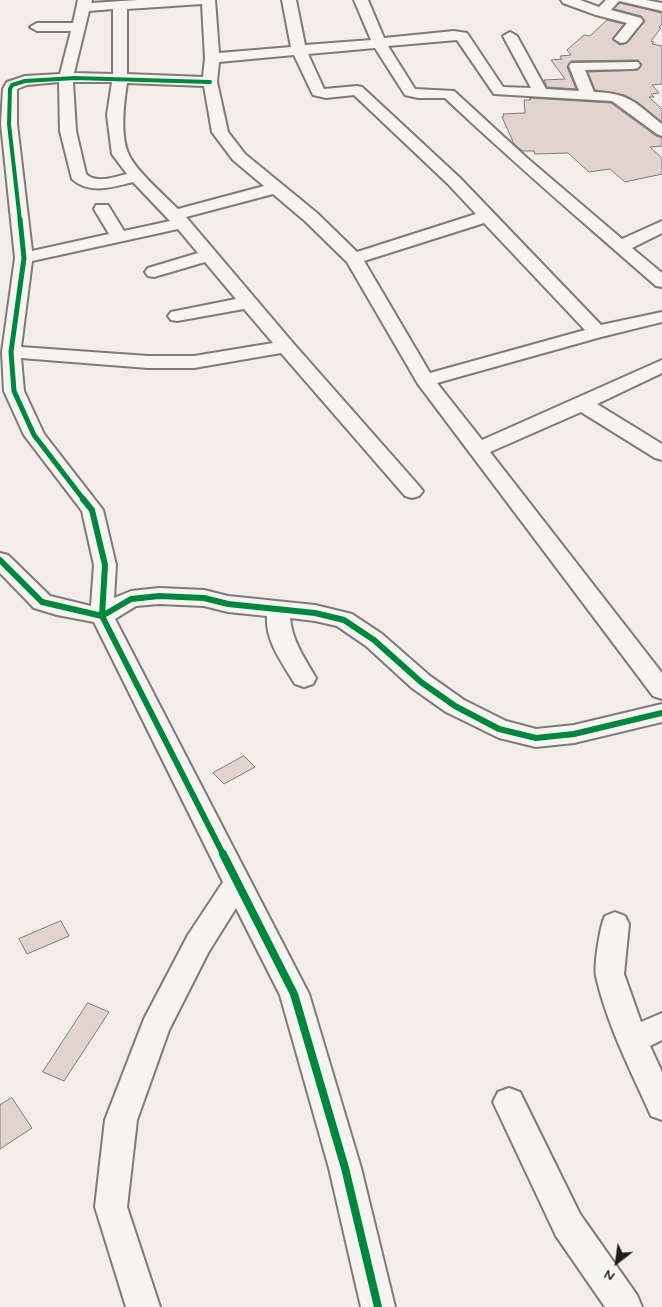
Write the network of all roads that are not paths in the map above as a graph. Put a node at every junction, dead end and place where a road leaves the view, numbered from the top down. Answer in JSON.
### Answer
{"nodes":[{"id":1,"x":208,"y":0,"type":"edge"},
{"id":2,"x":289,"y":0,"type":"edge"},
{"id":3,"x":361,"y":0,"type":"edge"},
{"id":4,"x":568,"y":0,"type":"edge"},
{"id":5,"x":614,"y":0,"type":"edge"},
{"id":6,"x":625,"y":0,"type":"edge"},
{"id":7,"x":158,"y":1,"type":"edge"},
{"id":8,"x":85,"y":3,"type":"edge"},
{"id":9,"x":120,"y":5,"type":"junction"},
{"id":10,"x":662,"y":7,"type":"edge"},
{"id":11,"x":601,"y":12,"type":"junction"},
{"id":12,"x":37,"y":27,"type":"dead end"},
{"id":13,"x":79,"y":27,"type":"junction"},
{"id":14,"x":510,"y":36,"type":"dead end"},
{"id":15,"x":621,"y":39,"type":"dead end"},
{"id":16,"x":379,"y":43,"type":"junction"},
{"id":17,"x":299,"y":50,"type":"junction"},
{"id":18,"x":212,"y":58,"type":"junction"},
{"id":19,"x":633,"y":65,"type":"dead end"},
{"id":20,"x":66,"y":77,"type":"junction"},
{"id":21,"x":120,"y":80,"type":"junction"},
{"id":22,"x":210,"y":82,"type":"junction"},
{"id":23,"x":5,"y":89,"type":"edge"},
{"id":24,"x":541,"y":93,"type":"junction"},
{"id":25,"x":588,"y":95,"type":"junction"},
{"id":26,"x":5,"y":124,"type":"edge"},
{"id":27,"x":662,"y":131,"type":"edge"},
{"id":28,"x":137,"y":176,"type":"junction"},
{"id":29,"x":276,"y":188,"type":"junction"},
{"id":30,"x":102,"y":209,"type":"dead end"},
{"id":31,"x":488,"y":216,"type":"junction"},
{"id":32,"x":178,"y":219,"type":"junction"},
{"id":33,"x":662,"y":226,"type":"edge"},
{"id":34,"x":120,"y":238,"type":"junction"},
{"id":35,"x":620,"y":247,"type":"junction"},
{"id":36,"x":208,"y":255,"type":"junction"},
{"id":37,"x":24,"y":258,"type":"junction"},
{"id":38,"x":354,"y":259,"type":"junction"},
{"id":39,"x":154,"y":272,"type":"dead end"},
{"id":40,"x":662,"y":282,"type":"edge"},
{"id":41,"x":0,"y":288,"type":"edge"},
{"id":42,"x":19,"y":288,"type":"junction"},
{"id":43,"x":250,"y":302,"type":"junction"},
{"id":44,"x":177,"y":316,"type":"dead end"},
{"id":45,"x":662,"y":317,"type":"edge"},
{"id":46,"x":597,"y":332,"type":"junction"},
{"id":47,"x":286,"y":347,"type":"junction"},
{"id":48,"x":11,"y":352,"type":"junction"},
{"id":49,"x":662,"y":366,"type":"edge"},
{"id":50,"x":425,"y":380,"type":"junction"},
{"id":51,"x":582,"y":404,"type":"junction"},
{"id":52,"x":479,"y":449,"type":"junction"},
{"id":53,"x":662,"y":454,"type":"edge"},
{"id":54,"x":412,"y":491,"type":"dead end"},
{"id":55,"x":0,"y":560,"type":"edge"},
{"id":56,"x":279,"y":611,"type":"junction"},
{"id":57,"x":102,"y":616,"type":"junction"},
{"id":58,"x":304,"y":678,"type":"dead end"},
{"id":59,"x":662,"y":690,"type":"edge"},
{"id":60,"x":662,"y":713,"type":"edge"},
{"id":61,"x":238,"y":883,"type":"junction"},
{"id":62,"x":615,"y":924,"type":"dead end"},
{"id":63,"x":662,"y":1026,"type":"edge"},
{"id":64,"x":632,"y":1040,"type":"junction"},
{"id":65,"x":509,"y":1102,"type":"dead end"},
{"id":66,"x":662,"y":1106,"type":"edge"},
{"id":67,"x":143,"y":1307,"type":"edge"},
{"id":68,"x":378,"y":1307,"type":"edge"},
{"id":69,"x":625,"y":1307,"type":"edge"}],
"edges":[{"from":1,"to":7,"type":"street"},
{"from":1,"to":18,"type":"street"},
{"from":2,"to":17,"type":"street"},
{"from":3,"to":16,"type":"street"},
{"from":4,"to":11,"type":"street"},
{"from":5,"to":11,"type":"street"},
{"from":6,"to":10,"type":"street"},
{"from":7,"to":9,"type":"street"},
{"from":8,"to":9,"type":"street"},
{"from":8,"to":13,"type":"street"},
{"from":9,"to":21,"type":"street"},
{"from":11,"to":15,"type":"street"},
{"from":12,"to":13,"type":"street"},
{"from":13,"to":20,"type":"street"},
{"from":14,"to":24,"type":"street"},
{"from":16,"to":17,"type":"street"},
{"from":16,"to":24,"type":"street"},
{"from":16,"to":35,"type":"street"},
{"from":17,"to":18,"type":"street"},
{"from":17,"to":31,"type":"street"},
{"from":18,"to":22,"type":"street"},
{"from":19,"to":25,"type":"street"},
{"from":20,"to":21,"type":"street"},
{"from":20,"to":23,"type":"street"},
{"from":20,"to":28,"type":"street"},
{"from":21,"to":22,"type":"street"},
{"from":21,"to":28,"type":"street"},
{"from":22,"to":29,"type":"street"},
{"from":23,"to":26,"type":"street"},
{"from":24,"to":25,"type":"street"},
{"from":25,"to":27,"type":"street"},
{"from":26,"to":37,"type":"street"},
{"from":28,"to":32,"type":"street"},
{"from":29,"to":32,"type":"street"},
{"from":29,"to":38,"type":"street"},
{"from":30,"to":34,"type":"street"},
{"from":31,"to":38,"type":"street"},
{"from":31,"to":46,"type":"street"},
{"from":32,"to":34,"type":"street"},
{"from":32,"to":36,"type":"street"},
{"from":33,"to":35,"type":"street"},
{"from":34,"to":37,"type":"street"},
{"from":35,"to":40,"type":"street"},
{"from":36,"to":39,"type":"street"},
{"from":36,"to":43,"type":"street"},
{"from":37,"to":42,"type":"street"},
{"from":38,"to":50,"type":"street"},
{"from":41,"to":42,"type":"street"},
{"from":42,"to":48,"type":"street"},
{"from":43,"to":44,"type":"street"},
{"from":43,"to":47,"type":"street"},
{"from":45,"to":46,"type":"street"},
{"from":46,"to":50,"type":"street"},
{"from":47,"to":48,"type":"street"},
{"from":47,"to":54,"type":"street"},
{"from":48,"to":57,"type":"street"},
{"from":49,"to":51,"type":"street"},
{"from":50,"to":52,"type":"street"},
{"from":51,"to":52,"type":"street"},
{"from":51,"to":53,"type":"street"},
{"from":52,"to":59,"type":"street"},
{"from":55,"to":57,"type":"street"},
{"from":56,"to":57,"type":"street"},
{"from":56,"to":58,"type":"street"},
{"from":56,"to":60,"type":"street"},
{"from":57,"to":61,"type":"street"},
{"from":61,"to":67,"type":"street"},
{"from":61,"to":68,"type":"street"},
{"from":62,"to":64,"type":"street"},
{"from":63,"to":64,"type":"street"},
{"from":64,"to":66,"type":"street"},
{"from":65,"to":69,"type":"street"}]}
